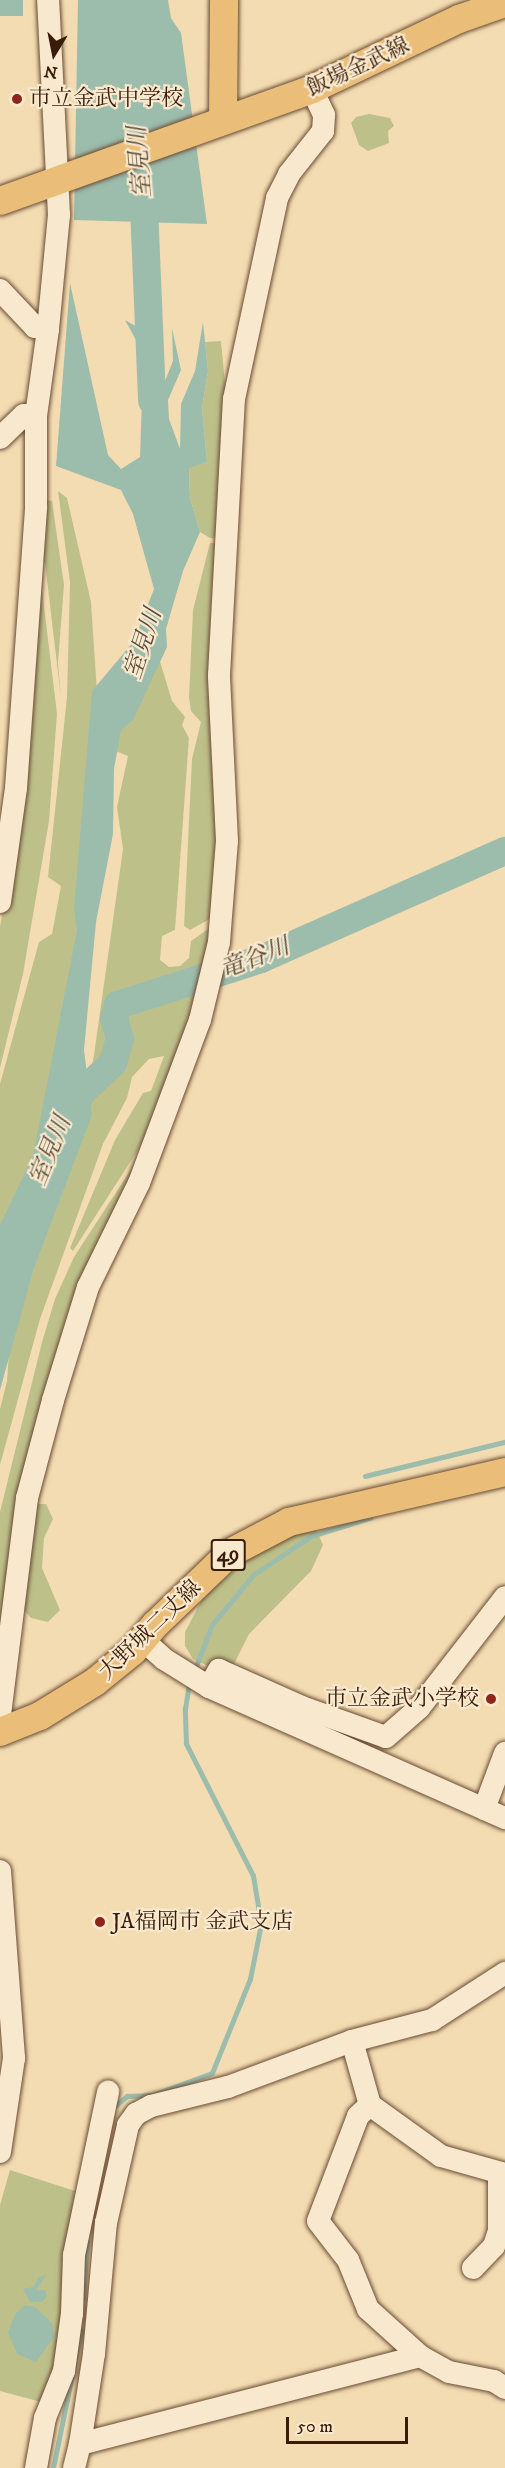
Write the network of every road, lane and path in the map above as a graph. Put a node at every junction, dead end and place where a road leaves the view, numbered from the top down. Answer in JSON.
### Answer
{"nodes":[{"id":1,"x":48,"y":0,"type":"edge"},
{"id":2,"x":224,"y":0,"type":"edge"},
{"id":3,"x":505,"y":3,"type":"edge"},
{"id":4,"x":312,"y":89,"type":"junction"},
{"id":5,"x":216,"y":124,"type":"junction"},
{"id":6,"x":55,"y":183,"type":"junction"},
{"id":7,"x":0,"y":201,"type":"edge"},
{"id":8,"x":0,"y":290,"type":"edge"},
{"id":9,"x":48,"y":329,"type":"junction"},
{"id":10,"x":36,"y":416,"type":"junction"},
{"id":11,"x":0,"y":438,"type":"edge"},
{"id":12,"x":0,"y":902,"type":"edge"},
{"id":13,"x":505,"y":1472,"type":"edge"},
{"id":14,"x":505,"y":1597,"type":"edge"},
{"id":15,"x":142,"y":1640,"type":"junction"},
{"id":16,"x":209,"y":1688,"type":"junction"},
{"id":17,"x":0,"y":1715,"type":"edge"},
{"id":18,"x":0,"y":1732,"type":"edge"},
{"id":19,"x":505,"y":1753,"type":"edge"},
{"id":20,"x":484,"y":1809,"type":"junction"},
{"id":21,"x":505,"y":1818,"type":"edge"},
{"id":22,"x":0,"y":1871,"type":"edge"},
{"id":23,"x":505,"y":1973,"type":"edge"},
{"id":24,"x":352,"y":2041,"type":"junction"},
{"id":25,"x":108,"y":2092,"type":"dead end"},
{"id":26,"x":370,"y":2105,"type":"junction"},
{"id":27,"x":0,"y":2152,"type":"edge"},
{"id":28,"x":502,"y":2174,"type":"edge"},
{"id":29,"x":81,"y":2216,"type":"junction"},
{"id":30,"x":106,"y":2223,"type":"junction"},
{"id":31,"x":473,"y":2268,"type":"dead end"},
{"id":32,"x":420,"y":2356,"type":"junction"},
{"id":33,"x":505,"y":2388,"type":"edge"},
{"id":34,"x":80,"y":2444,"type":"junction"},
{"id":35,"x":36,"y":2468,"type":"edge"},
{"id":36,"x":74,"y":2468,"type":"edge"}],
"edges":[{"from":1,"to":6,"type":"street"},
{"from":2,"to":5,"type":"main road"},
{"from":3,"to":4,"type":"main road","name":"飯場金武線"},
{"from":4,"to":5,"type":"main road","name":"飯場金武線"},
{"from":4,"to":17,"type":"street"},
{"from":5,"to":6,"type":"main road","name":"飯場金武線"},
{"from":6,"to":7,"type":"main road","name":"飯場金武線"},
{"from":6,"to":9,"type":"street"},
{"from":8,"to":9,"type":"street"},
{"from":9,"to":10,"type":"street"},
{"from":10,"to":11,"type":"street"},
{"from":10,"to":12,"type":"street"},
{"from":13,"to":15,"type":"main road","name":"大野城二丈線","number":"49"},
{"from":14,"to":16,"type":"street"},
{"from":15,"to":16,"type":"street"},
{"from":15,"to":18,"type":"main road","name":"大野城二丈線","number":"49"},
{"from":16,"to":20,"type":"street"},
{"from":19,"to":20,"type":"street"},
{"from":20,"to":21,"type":"street"},
{"from":22,"to":27,"type":"street"},
{"from":23,"to":24,"type":"street"},
{"from":24,"to":26,"type":"street"},
{"from":24,"to":30,"type":"street"},
{"from":25,"to":29,"type":"street"},
{"from":26,"to":28,"type":"street"},
{"from":26,"to":32,"type":"street"},
{"from":28,"to":31,"type":"street"},
{"from":29,"to":30,"type":"street"},
{"from":29,"to":35,"type":"street"},
{"from":30,"to":34,"type":"street"},
{"from":32,"to":33,"type":"street"},
{"from":32,"to":34,"type":"street"},
{"from":34,"to":36,"type":"street"}]}
